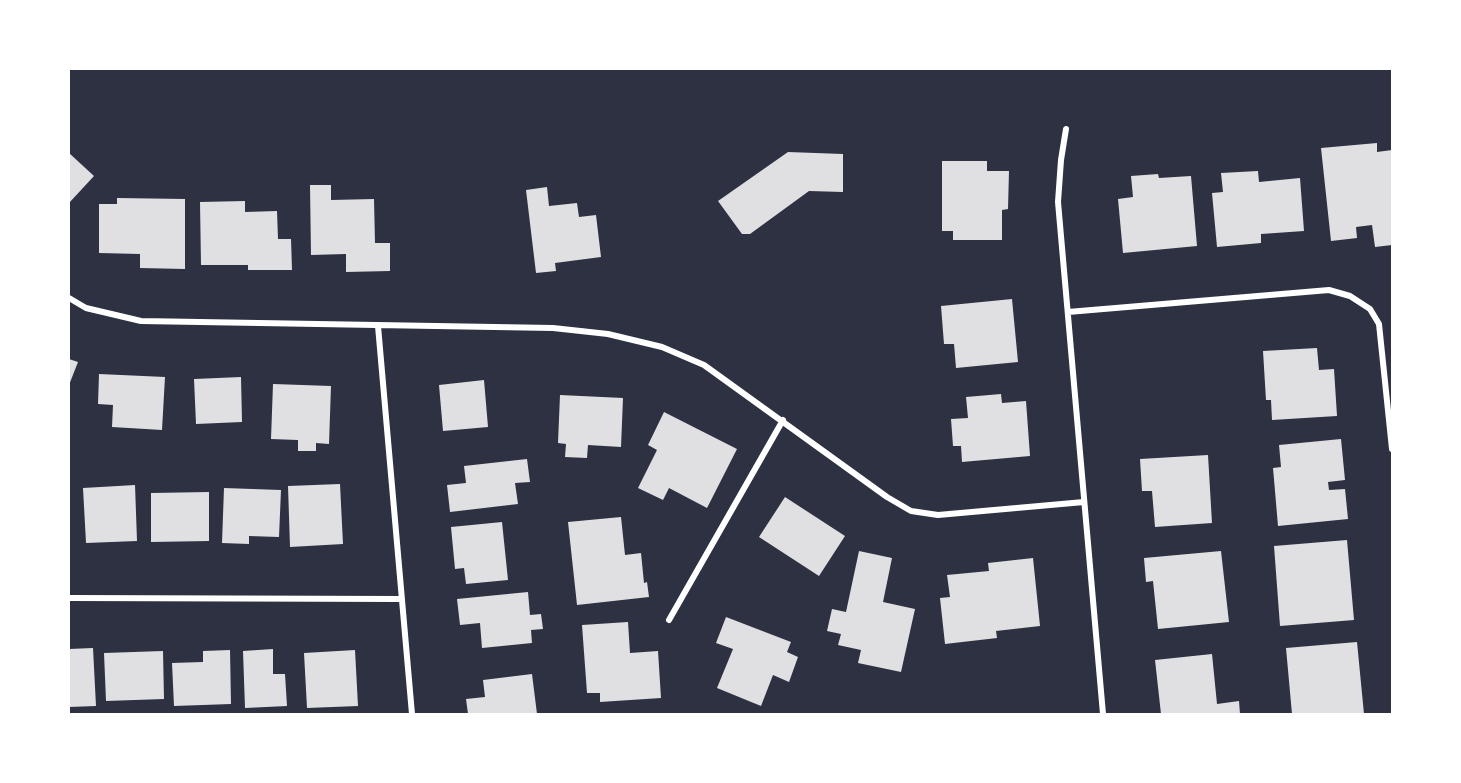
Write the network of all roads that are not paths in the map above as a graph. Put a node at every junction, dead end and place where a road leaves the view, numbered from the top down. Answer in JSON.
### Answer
{"nodes":[{"id":1,"x":1066,"y":129,"type":"dead end"},
{"id":2,"x":69,"y":298,"type":"edge"},
{"id":3,"x":1068,"y":312,"type":"junction"},
{"id":4,"x":378,"y":326,"type":"junction"},
{"id":5,"x":783,"y":420,"type":"junction"},
{"id":6,"x":1392,"y":449,"type":"edge"},
{"id":7,"x":1084,"y":502,"type":"junction"},
{"id":8,"x":69,"y":598,"type":"edge"},
{"id":9,"x":402,"y":599,"type":"junction"},
{"id":10,"x":669,"y":620,"type":"dead end"},
{"id":11,"x":412,"y":714,"type":"edge"},
{"id":12,"x":1103,"y":714,"type":"edge"}],
"edges":[{"from":1,"to":3,"type":"street"},
{"from":2,"to":4,"type":"street"},
{"from":3,"to":6,"type":"street"},
{"from":3,"to":7,"type":"street"},
{"from":4,"to":5,"type":"street"},
{"from":4,"to":9,"type":"street"},
{"from":5,"to":7,"type":"street"},
{"from":5,"to":10,"type":"street"},
{"from":7,"to":12,"type":"street"},
{"from":8,"to":9,"type":"street"},
{"from":9,"to":11,"type":"street"}]}
